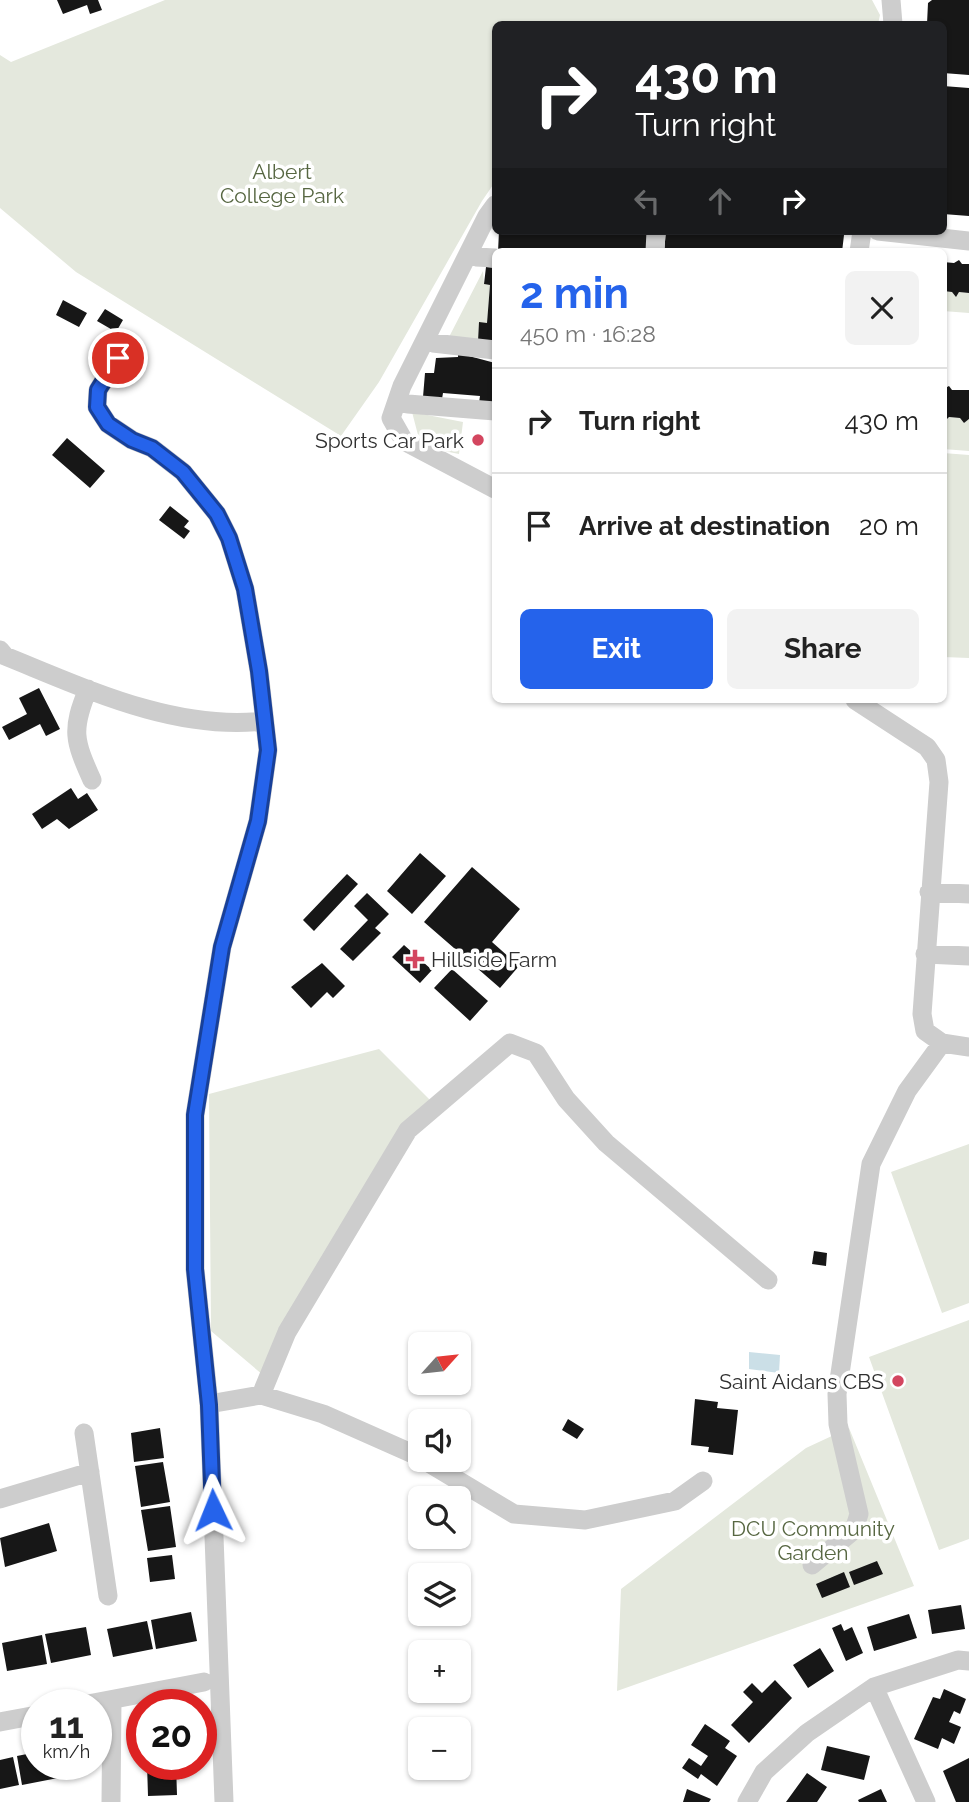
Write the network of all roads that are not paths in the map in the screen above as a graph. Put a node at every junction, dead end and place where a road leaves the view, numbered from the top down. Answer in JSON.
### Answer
{"nodes":[{"id":1,"x":891,"y":0,"type":"edge"},
{"id":2,"x":893,"y":21,"type":"edge"},
{"id":3,"x":492,"y":209,"type":"edge"},
{"id":4,"x":914,"y":235,"type":"edge"},
{"id":5,"x":969,"y":241,"type":"edge"},
{"id":6,"x":433,"y":343,"type":"dead end"},
{"id":7,"x":492,"y":350,"type":"edge"},
{"id":8,"x":118,"y":358,"type":"dead end"},
{"id":9,"x":408,"y":404,"type":"dead end"},
{"id":10,"x":492,"y":411,"type":"edge"},
{"id":11,"x":492,"y":487,"type":"edge"},
{"id":12,"x":0,"y":650,"type":"edge"},
{"id":13,"x":88,"y":689,"type":"junction"},
{"id":14,"x":860,"y":703,"type":"edge"},
{"id":15,"x":264,"y":722,"type":"junction"},
{"id":16,"x":92,"y":780,"type":"dead end"},
{"id":17,"x":929,"y":892,"type":"junction"},
{"id":18,"x":969,"y":894,"type":"edge"},
{"id":19,"x":925,"y":954,"type":"junction"},
{"id":20,"x":969,"y":956,"type":"edge"},
{"id":21,"x":942,"y":1043,"type":"junction"},
{"id":22,"x":969,"y":1047,"type":"edge"},
{"id":23,"x":768,"y":1279,"type":"dead end"},
{"id":24,"x":261,"y":1395,"type":"junction"},
{"id":25,"x":209,"y":1405,"type":"junction"},
{"id":26,"x":84,"y":1433,"type":"dead end"},
{"id":27,"x":408,"y":1452,"type":"edge"},
{"id":28,"x":90,"y":1472,"type":"junction"},
{"id":29,"x":445,"y":1472,"type":"edge"},
{"id":30,"x":703,"y":1481,"type":"dead end"},
{"id":31,"x":0,"y":1499,"type":"edge"},
{"id":32,"x":812,"y":1564,"type":"dead end"},
{"id":33,"x":108,"y":1596,"type":"dead end"},
{"id":34,"x":969,"y":1661,"type":"edge"},
{"id":35,"x":204,"y":1682,"type":"dead end"},
{"id":36,"x":874,"y":1687,"type":"junction"},
{"id":37,"x":112,"y":1700,"type":"edge"},
{"id":38,"x":21,"y":1718,"type":"edge"},
{"id":39,"x":0,"y":1722,"type":"edge"},
{"id":40,"x":111,"y":1780,"type":"edge"},
{"id":41,"x":111,"y":1802,"type":"edge"},
{"id":42,"x":224,"y":1802,"type":"edge"},
{"id":43,"x":747,"y":1802,"type":"edge"},
{"id":44,"x":926,"y":1802,"type":"edge"}],
"edges":[{"from":1,"to":2,"type":"street"},
{"from":3,"to":11,"type":"street"},
{"from":4,"to":5,"type":"street"},
{"from":6,"to":7,"type":"street"},
{"from":8,"to":15,"type":"street"},
{"from":9,"to":10,"type":"street"},
{"from":12,"to":13,"type":"street"},
{"from":13,"to":15,"type":"street"},
{"from":13,"to":16,"type":"street"},
{"from":14,"to":17,"type":"street"},
{"from":15,"to":25,"type":"street"},
{"from":17,"to":18,"type":"street"},
{"from":17,"to":19,"type":"street"},
{"from":19,"to":20,"type":"street"},
{"from":19,"to":21,"type":"street"},
{"from":21,"to":22,"type":"street"},
{"from":21,"to":32,"type":"street"},
{"from":23,"to":24,"type":"street"},
{"from":24,"to":25,"type":"street"},
{"from":24,"to":27,"type":"street"},
{"from":25,"to":42,"type":"street"},
{"from":26,"to":28,"type":"street"},
{"from":28,"to":31,"type":"street"},
{"from":28,"to":33,"type":"street"},
{"from":29,"to":30,"type":"street"},
{"from":34,"to":36,"type":"street"},
{"from":35,"to":37,"type":"street"},
{"from":36,"to":43,"type":"street"},
{"from":36,"to":44,"type":"street"},
{"from":38,"to":39,"type":"street"},
{"from":40,"to":41,"type":"street"}]}
